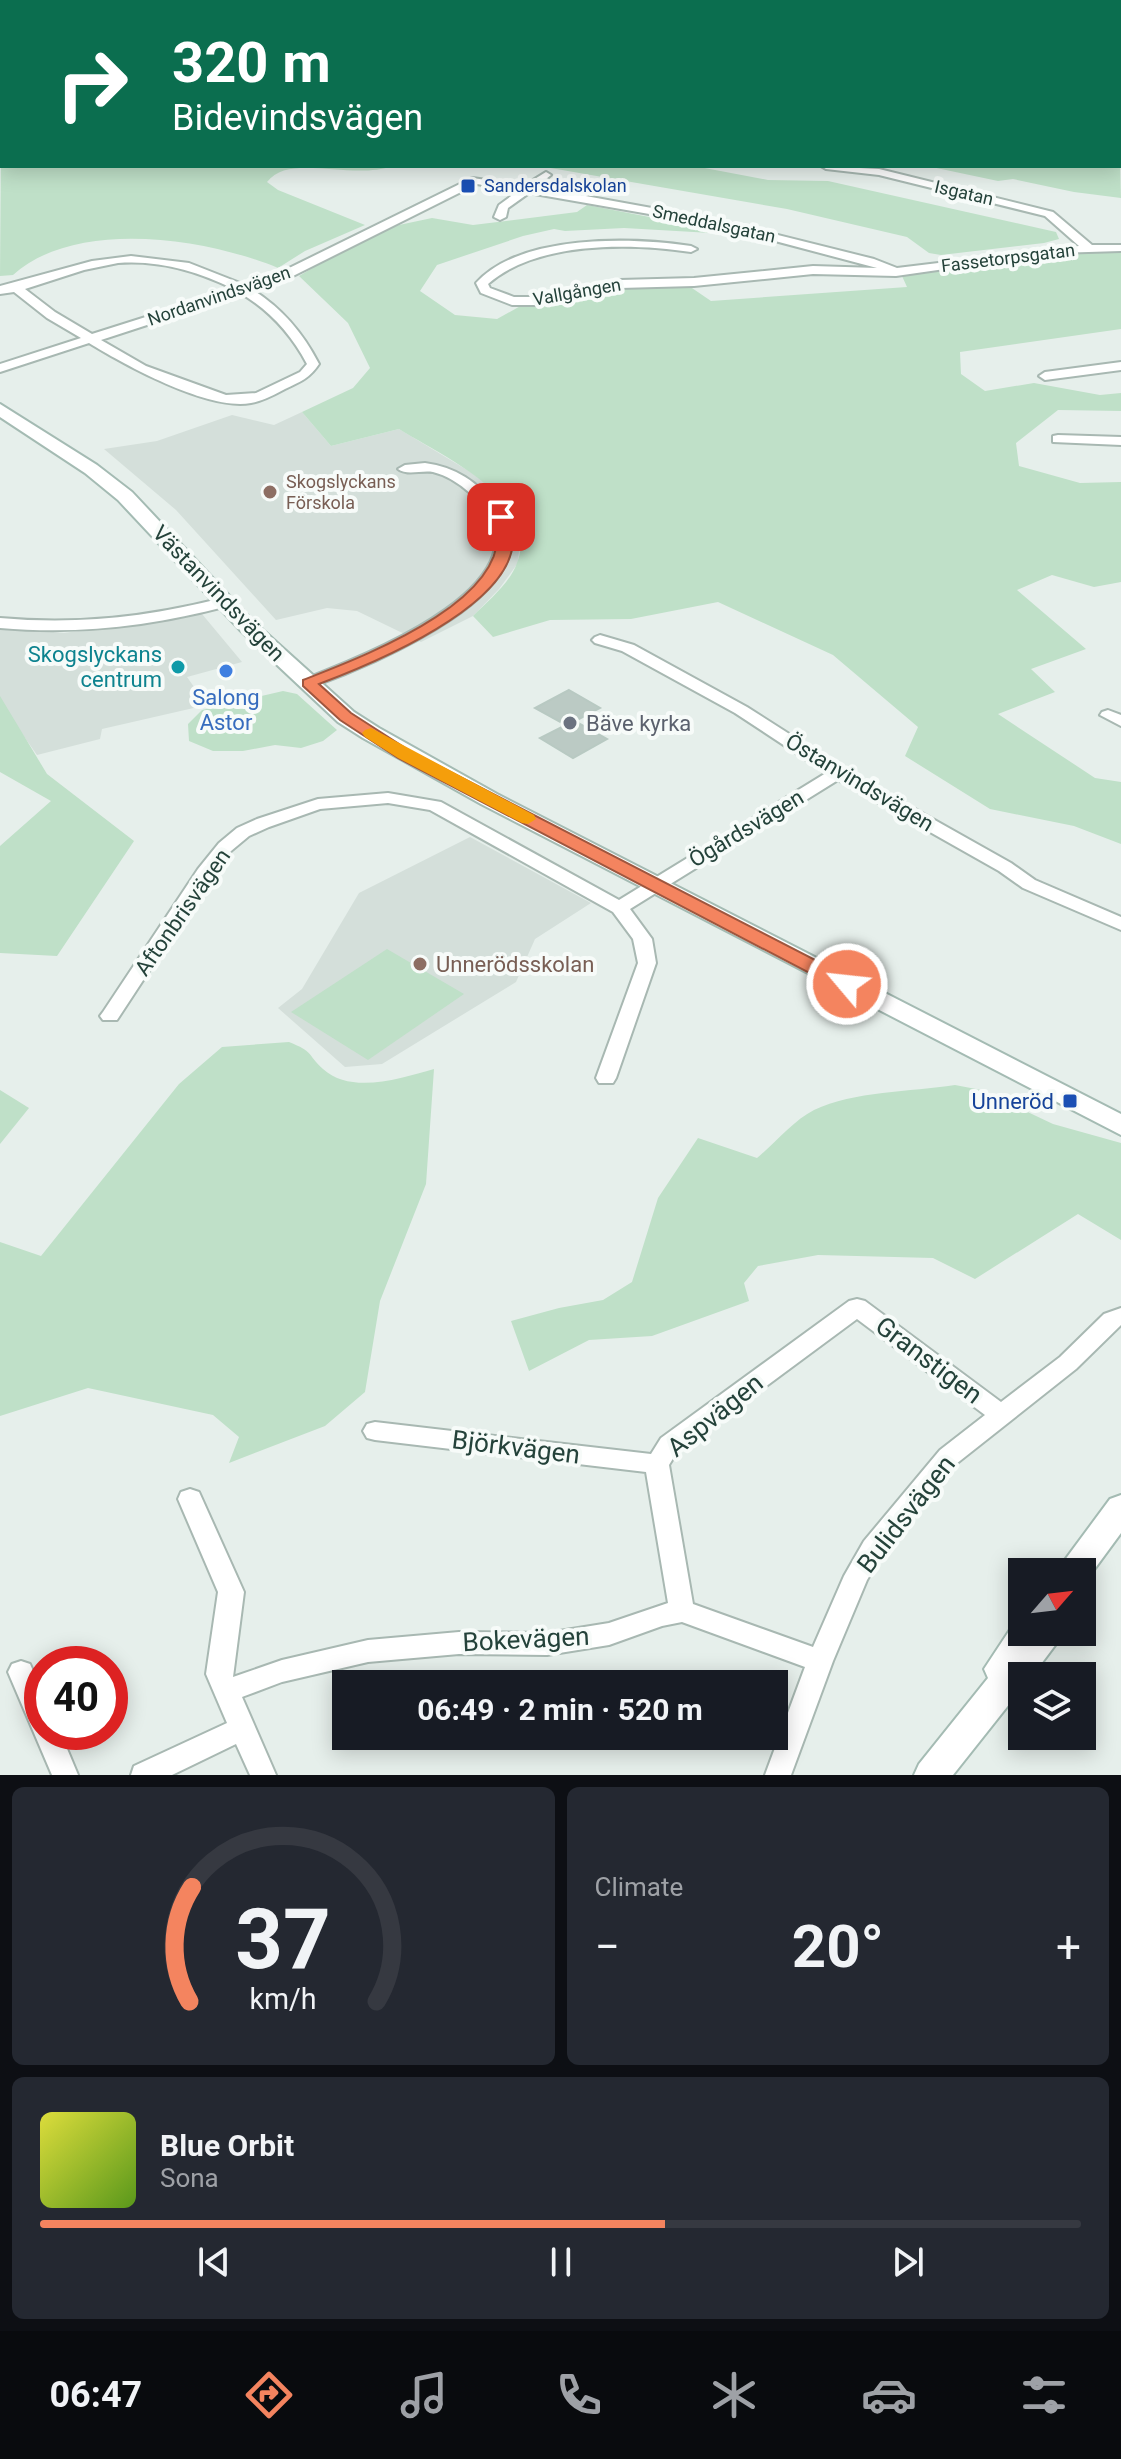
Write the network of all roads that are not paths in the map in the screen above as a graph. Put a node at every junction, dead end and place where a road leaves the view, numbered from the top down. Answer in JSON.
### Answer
{"nodes":[{"id":1,"x":844,"y":168,"type":"edge"},
{"id":2,"x":546,"y":175,"type":"dead end"},
{"id":3,"x":475,"y":182,"type":"joint"},
{"id":4,"x":529,"y":188,"type":"junction"},
{"id":5,"x":500,"y":217,"type":"dead end"},
{"id":6,"x":1121,"y":248,"type":"edge"},
{"id":7,"x":691,"y":249,"type":"dead end"},
{"id":8,"x":1089,"y":249,"type":"junction"},
{"id":9,"x":896,"y":272,"type":"junction"},
{"id":10,"x":17,"y":288,"type":"junction"},
{"id":11,"x":0,"y":290,"type":"edge"},
{"id":12,"x":246,"y":290,"type":"junction"},
{"id":13,"x":91,"y":339,"type":"junction"},
{"id":14,"x":1121,"y":366,"type":"edge"},
{"id":15,"x":0,"y":368,"type":"edge"},
{"id":16,"x":1045,"y":376,"type":"dead end"},
{"id":17,"x":0,"y":409,"type":"edge"},
{"id":18,"x":1058,"y":439,"type":"dead end"},
{"id":19,"x":1121,"y":441,"type":"edge"},
{"id":20,"x":405,"y":469,"type":"dead end"},
{"id":21,"x":223,"y":603,"type":"junction"},
{"id":22,"x":0,"y":623,"type":"edge"},
{"id":23,"x":600,"y":640,"type":"dead end"},
{"id":24,"x":308,"y":683,"type":"junction"},
{"id":25,"x":838,"y":773,"type":"junction"},
{"id":26,"x":655,"y":884,"type":"junction"},
{"id":27,"x":619,"y":908,"type":"junction"},
{"id":28,"x":1121,"y":924,"type":"edge"},
{"id":29,"x":110,"y":1016,"type":"dead end"},
{"id":30,"x":606,"y":1078,"type":"dead end"},
{"id":31,"x":1121,"y":1126,"type":"edge"},
{"id":32,"x":857,"y":1307,"type":"joint"},
{"id":33,"x":1121,"y":1316,"type":"edge"},
{"id":34,"x":1000,"y":1414,"type":"junction"},
{"id":35,"x":375,"y":1431,"type":"dead end"},
{"id":36,"x":657,"y":1464,"type":"junction"},
{"id":37,"x":190,"y":1499,"type":"dead end"},
{"id":38,"x":1121,"y":1508,"type":"edge"},
{"id":39,"x":1121,"y":1532,"type":"edge"},
{"id":40,"x":1084,"y":1558,"type":"edge"},
{"id":41,"x":1096,"y":1567,"type":"edge"},
{"id":42,"x":682,"y":1611,"type":"junction"},
{"id":43,"x":1017,"y":1646,"type":"edge"},
{"id":44,"x":1036,"y":1646,"type":"edge"},
{"id":45,"x":820,"y":1661,"type":"junction"},
{"id":46,"x":21,"y":1672,"type":"dead end"},
{"id":47,"x":24,"y":1679,"type":"edge"},
{"id":48,"x":226,"y":1691,"type":"junction"},
{"id":49,"x":976,"y":1717,"type":"junction"},
{"id":50,"x":242,"y":1729,"type":"junction"},
{"id":51,"x":55,"y":1750,"type":"edge"},
{"id":52,"x":65,"y":1775,"type":"edge"},
{"id":53,"x":144,"y":1775,"type":"edge"},
{"id":54,"x":263,"y":1775,"type":"edge"},
{"id":55,"x":778,"y":1775,"type":"edge"},
{"id":56,"x":932,"y":1775,"type":"edge"}],
"edges":[{"from":1,"to":8,"type":"street","name":"Isgatan"},
{"from":2,"to":4,"type":"street"},
{"from":3,"to":4,"type":"street","name":"Smeddalsgatan"},
{"from":3,"to":12,"type":"street","name":"Nordanvindsvägen"},
{"from":4,"to":5,"type":"street"},
{"from":4,"to":9,"type":"street","name":"Smeddalsgatan"},
{"from":6,"to":8,"type":"street","name":"Fassetorpsgatan"},
{"from":7,"to":9,"type":"street","name":"Vallgången"},
{"from":8,"to":9,"type":"street","name":"Fassetorpsgatan"},
{"from":10,"to":11,"type":"street"},
{"from":10,"to":12,"type":"street"},
{"from":10,"to":13,"type":"street"},
{"from":12,"to":13,"type":"street","name":"Nordanvindsvägen"},
{"from":12,"to":13,"type":"street"},
{"from":13,"to":15,"type":"street","name":"Nordanvindsvägen"},
{"from":14,"to":16,"type":"street"},
{"from":17,"to":21,"type":"street","name":"Västanvindsvägen"},
{"from":18,"to":19,"type":"street"},
{"from":20,"to":24,"type":"street"},
{"from":21,"to":22,"type":"street"},
{"from":21,"to":24,"type":"street","name":"Västanvindsvägen"},
{"from":23,"to":25,"type":"street","name":"Östanvindsvägen"},
{"from":24,"to":26,"type":"street","name":"Västanvindsvägen"},
{"from":25,"to":26,"type":"street","name":"Ögårdsvägen"},
{"from":25,"to":28,"type":"street","name":"Östanvindsvägen"},
{"from":26,"to":27,"type":"street","name":"Ögårdsvägen"},
{"from":26,"to":31,"type":"street","name":"Västanvindsvägen"},
{"from":27,"to":29,"type":"street","name":"Aftonbrisvägen"},
{"from":27,"to":30,"type":"street"},
{"from":32,"to":34,"type":"street","name":"Granstigen"},
{"from":32,"to":36,"type":"street","name":"Aspvägen"},
{"from":33,"to":34,"type":"street","name":"Bulidsvägen"},
{"from":34,"to":45,"type":"street","name":"Bulidsvägen"},
{"from":35,"to":36,"type":"street","name":"Björkvägen"},
{"from":36,"to":42,"type":"street","name":"Aspvägen"},
{"from":37,"to":48,"type":"street"},
{"from":38,"to":40,"type":"street"},
{"from":39,"to":41,"type":"street"},
{"from":42,"to":45,"type":"street"},
{"from":42,"to":48,"type":"street","name":"Bokevägen"},
{"from":43,"to":49,"type":"street"},
{"from":44,"to":49,"type":"street"},
{"from":45,"to":55,"type":"street","name":"Bulidsvägen"},
{"from":46,"to":47,"type":"street"},
{"from":48,"to":50,"type":"street"},
{"from":49,"to":56,"type":"street"},
{"from":50,"to":53,"type":"street"},
{"from":50,"to":54,"type":"street"},
{"from":51,"to":52,"type":"street"}]}
